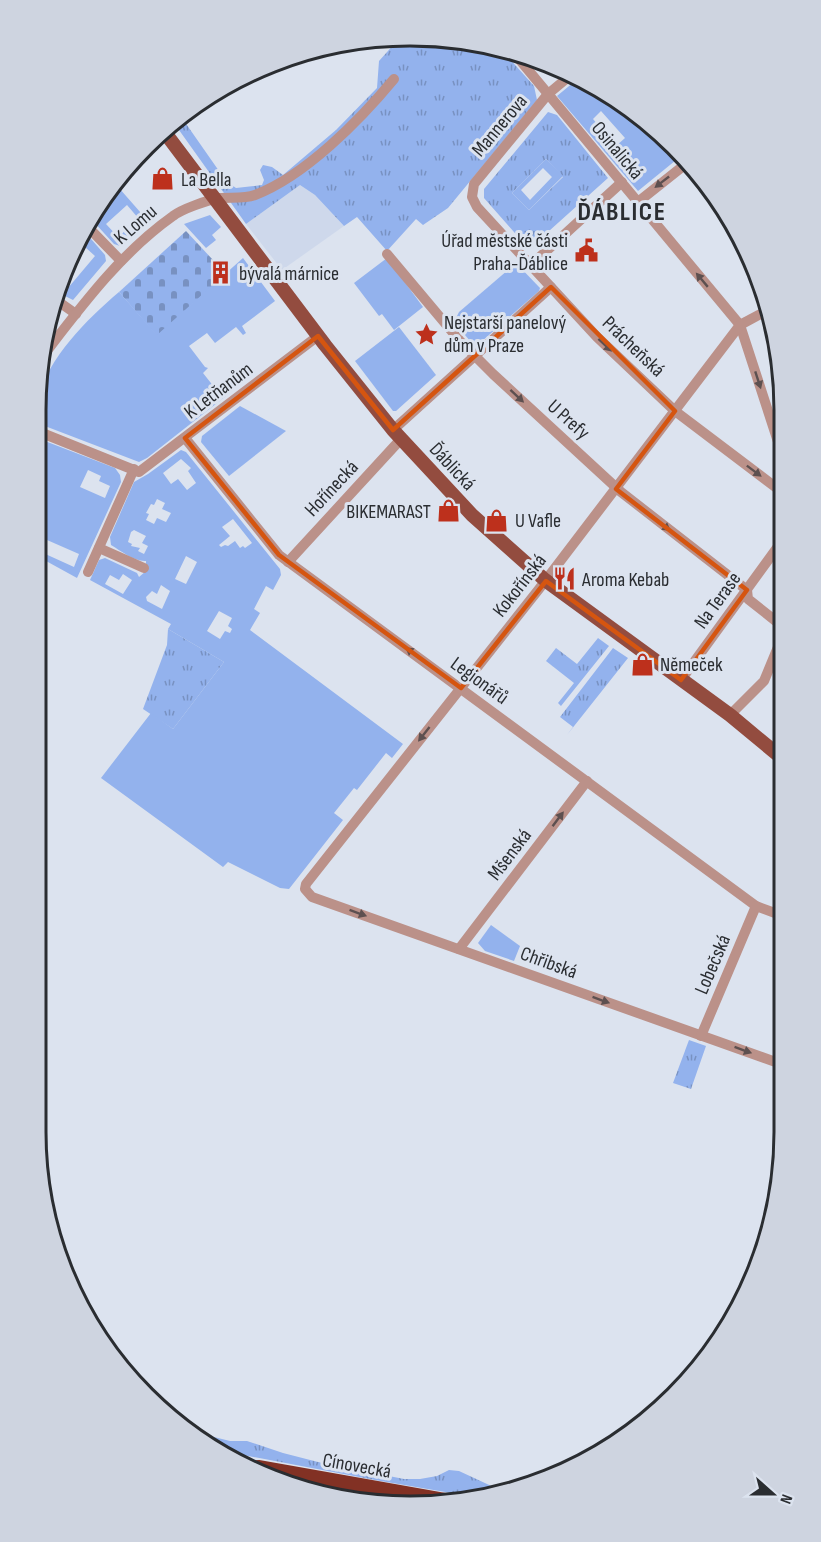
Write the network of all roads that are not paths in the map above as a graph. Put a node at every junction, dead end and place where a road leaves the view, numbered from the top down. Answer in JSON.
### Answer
{"nodes":[{"id":1,"x":524,"y":65,"type":"edge"},
{"id":2,"x":394,"y":79,"type":"dead end"},
{"id":3,"x":564,"y":81,"type":"edge"},
{"id":4,"x":549,"y":94,"type":"junction"},
{"id":5,"x":169,"y":138,"type":"edge"},
{"id":6,"x":682,"y":167,"type":"edge"},
{"id":7,"x":622,"y":182,"type":"junction"},
{"id":8,"x":216,"y":199,"type":"junction"},
{"id":9,"x":638,"y":202,"type":"junction"},
{"id":10,"x":477,"y":207,"type":"joint"},
{"id":11,"x":93,"y":232,"type":"edge"},
{"id":12,"x":387,"y":254,"type":"dead end"},
{"id":13,"x":121,"y":261,"type":"junction"},
{"id":14,"x":531,"y":265,"type":"junction"},
{"id":15,"x":550,"y":287,"type":"junction"},
{"id":16,"x":63,"y":304,"type":"edge"},
{"id":17,"x":76,"y":314,"type":"junction"},
{"id":18,"x":761,"y":314,"type":"edge"},
{"id":19,"x":740,"y":325,"type":"junction"},
{"id":20,"x":318,"y":336,"type":"junction"},
{"id":21,"x":52,"y":344,"type":"edge"},
{"id":22,"x":474,"y":356,"type":"junction"},
{"id":23,"x":675,"y":411,"type":"junction"},
{"id":24,"x":774,"y":429,"type":"edge"},
{"id":25,"x":46,"y":435,"type":"edge"},
{"id":26,"x":397,"y":435,"type":"junction"},
{"id":27,"x":185,"y":438,"type":"junction"},
{"id":28,"x":137,"y":470,"type":"junction"},
{"id":29,"x":774,"y":486,"type":"edge"},
{"id":30,"x":617,"y":488,"type":"junction"},
{"id":31,"x":99,"y":548,"type":"junction"},
{"id":32,"x":774,"y":552,"type":"edge"},
{"id":33,"x":288,"y":562,"type":"junction"},
{"id":34,"x":144,"y":568,"type":"dead end"},
{"id":35,"x":88,"y":572,"type":"dead end"},
{"id":36,"x":545,"y":580,"type":"junction"},
{"id":37,"x":747,"y":590,"type":"junction"},
{"id":38,"x":774,"y":621,"type":"edge"},
{"id":39,"x":774,"y":657,"type":"edge"},
{"id":40,"x":681,"y":680,"type":"junction"},
{"id":41,"x":461,"y":688,"type":"junction"},
{"id":42,"x":730,"y":715,"type":"junction"},
{"id":43,"x":774,"y":752,"type":"edge"},
{"id":44,"x":587,"y":781,"type":"junction"},
{"id":45,"x":305,"y":889,"type":"joint"},
{"id":46,"x":756,"y":906,"type":"junction"},
{"id":47,"x":774,"y":913,"type":"edge"},
{"id":48,"x":459,"y":949,"type":"junction"},
{"id":49,"x":701,"y":1036,"type":"junction"},
{"id":50,"x":774,"y":1062,"type":"edge"},
{"id":51,"x":283,"y":1472,"type":"edge"},
{"id":52,"x":415,"y":1496,"type":"edge"}],
"edges":[{"from":1,"to":4,"type":"street","name":"Osinalická"},
{"from":2,"to":8,"type":"street","name":"K Lomu"},
{"from":3,"to":4,"type":"street","name":"Mannerova"},
{"from":4,"to":7,"type":"street","name":"Osinalická"},
{"from":4,"to":10,"type":"street","name":"Mannerova"},
{"from":5,"to":8,"type":"main road","name":"Ďáblická"},
{"from":6,"to":9,"type":"street","one_way":true},
{"from":7,"to":9,"type":"street","name":"Osinalická"},
{"from":7,"to":14,"type":"street"},
{"from":8,"to":13,"type":"street","name":"K Lomu"},
{"from":8,"to":20,"type":"main road","name":"Ďáblická"},
{"from":19,"to":9,"type":"street","name":"Osinalická","one_way":true},
{"from":10,"to":14,"type":"street","name":"Prácheňská"},
{"from":11,"to":13,"type":"street"},
{"from":12,"to":22,"type":"street","name":"U Prefy"},
{"from":13,"to":17,"type":"street","name":"K Lomu"},
{"from":14,"to":15,"type":"street","name":"Prácheňská"},
{"from":15,"to":22,"type":"street","name":"Hořínecká"},
{"from":15,"to":23,"type":"street","name":"Prácheňská","one_way":true},
{"from":16,"to":17,"type":"street"},
{"from":17,"to":21,"type":"street","name":"K Lomu"},
{"from":18,"to":19,"type":"street","name":"Kokořínská"},
{"from":19,"to":23,"type":"street","name":"Kokořínská"},
{"from":19,"to":24,"type":"street","name":"Osinalická","one_way":true},
{"from":20,"to":26,"type":"main road","name":"Ďáblická"},
{"from":20,"to":27,"type":"street","name":"K Letňanům"},
{"from":22,"to":26,"type":"street","name":"Hořínecká"},
{"from":22,"to":30,"type":"street","name":"U Prefy","one_way":true},
{"from":23,"to":29,"type":"street","name":"Prácheňská","one_way":true},
{"from":23,"to":30,"type":"street","name":"Kokořínská"},
{"from":25,"to":28,"type":"street"},
{"from":26,"to":33,"type":"street","name":"Hořínecká"},
{"from":26,"to":36,"type":"main road","name":"Ďáblická"},
{"from":27,"to":28,"type":"street","name":"K Letňanům"},
{"from":27,"to":33,"type":"street","name":"Legionářů"},
{"from":28,"to":31,"type":"street","name":"K Letňanům"},
{"from":30,"to":36,"type":"street","name":"Kokořínská"},
{"from":30,"to":37,"type":"street","name":"U Prefy","one_way":true},
{"from":31,"to":34,"type":"street"},
{"from":31,"to":35,"type":"street","name":"K Letňanům"},
{"from":32,"to":37,"type":"street","name":"Na Terase"},
{"from":41,"to":33,"type":"street","name":"Legionářů","one_way":true},
{"from":36,"to":40,"type":"main road","name":"Ďáblická"},
{"from":36,"to":41,"type":"street","name":"Kokořínská"},
{"from":37,"to":38,"type":"street","name":"U Prefy"},
{"from":37,"to":40,"type":"street","name":"Na Terase"},
{"from":39,"to":42,"type":"street"},
{"from":40,"to":42,"type":"main road","name":"Ďáblická"},
{"from":41,"to":44,"type":"street","name":"Legionářů"},
{"from":41,"to":45,"type":"street","name":"Kokořínská","one_way":true},
{"from":42,"to":43,"type":"main road","name":"Ďáblická"},
{"from":44,"to":46,"type":"street","name":"Legionářů"},
{"from":48,"to":44,"type":"street","name":"Mšenská","one_way":true},
{"from":45,"to":48,"type":"street","name":"Chřibská","one_way":true},
{"from":46,"to":47,"type":"street","name":"Legionářů"},
{"from":46,"to":49,"type":"street","name":"Lobečská"},
{"from":48,"to":49,"type":"street","name":"Chřibská","one_way":true},
{"from":49,"to":50,"type":"street","name":"Chřibská","one_way":true},
{"from":51,"to":52,"type":"highway","name":"Cínovecká"}]}
